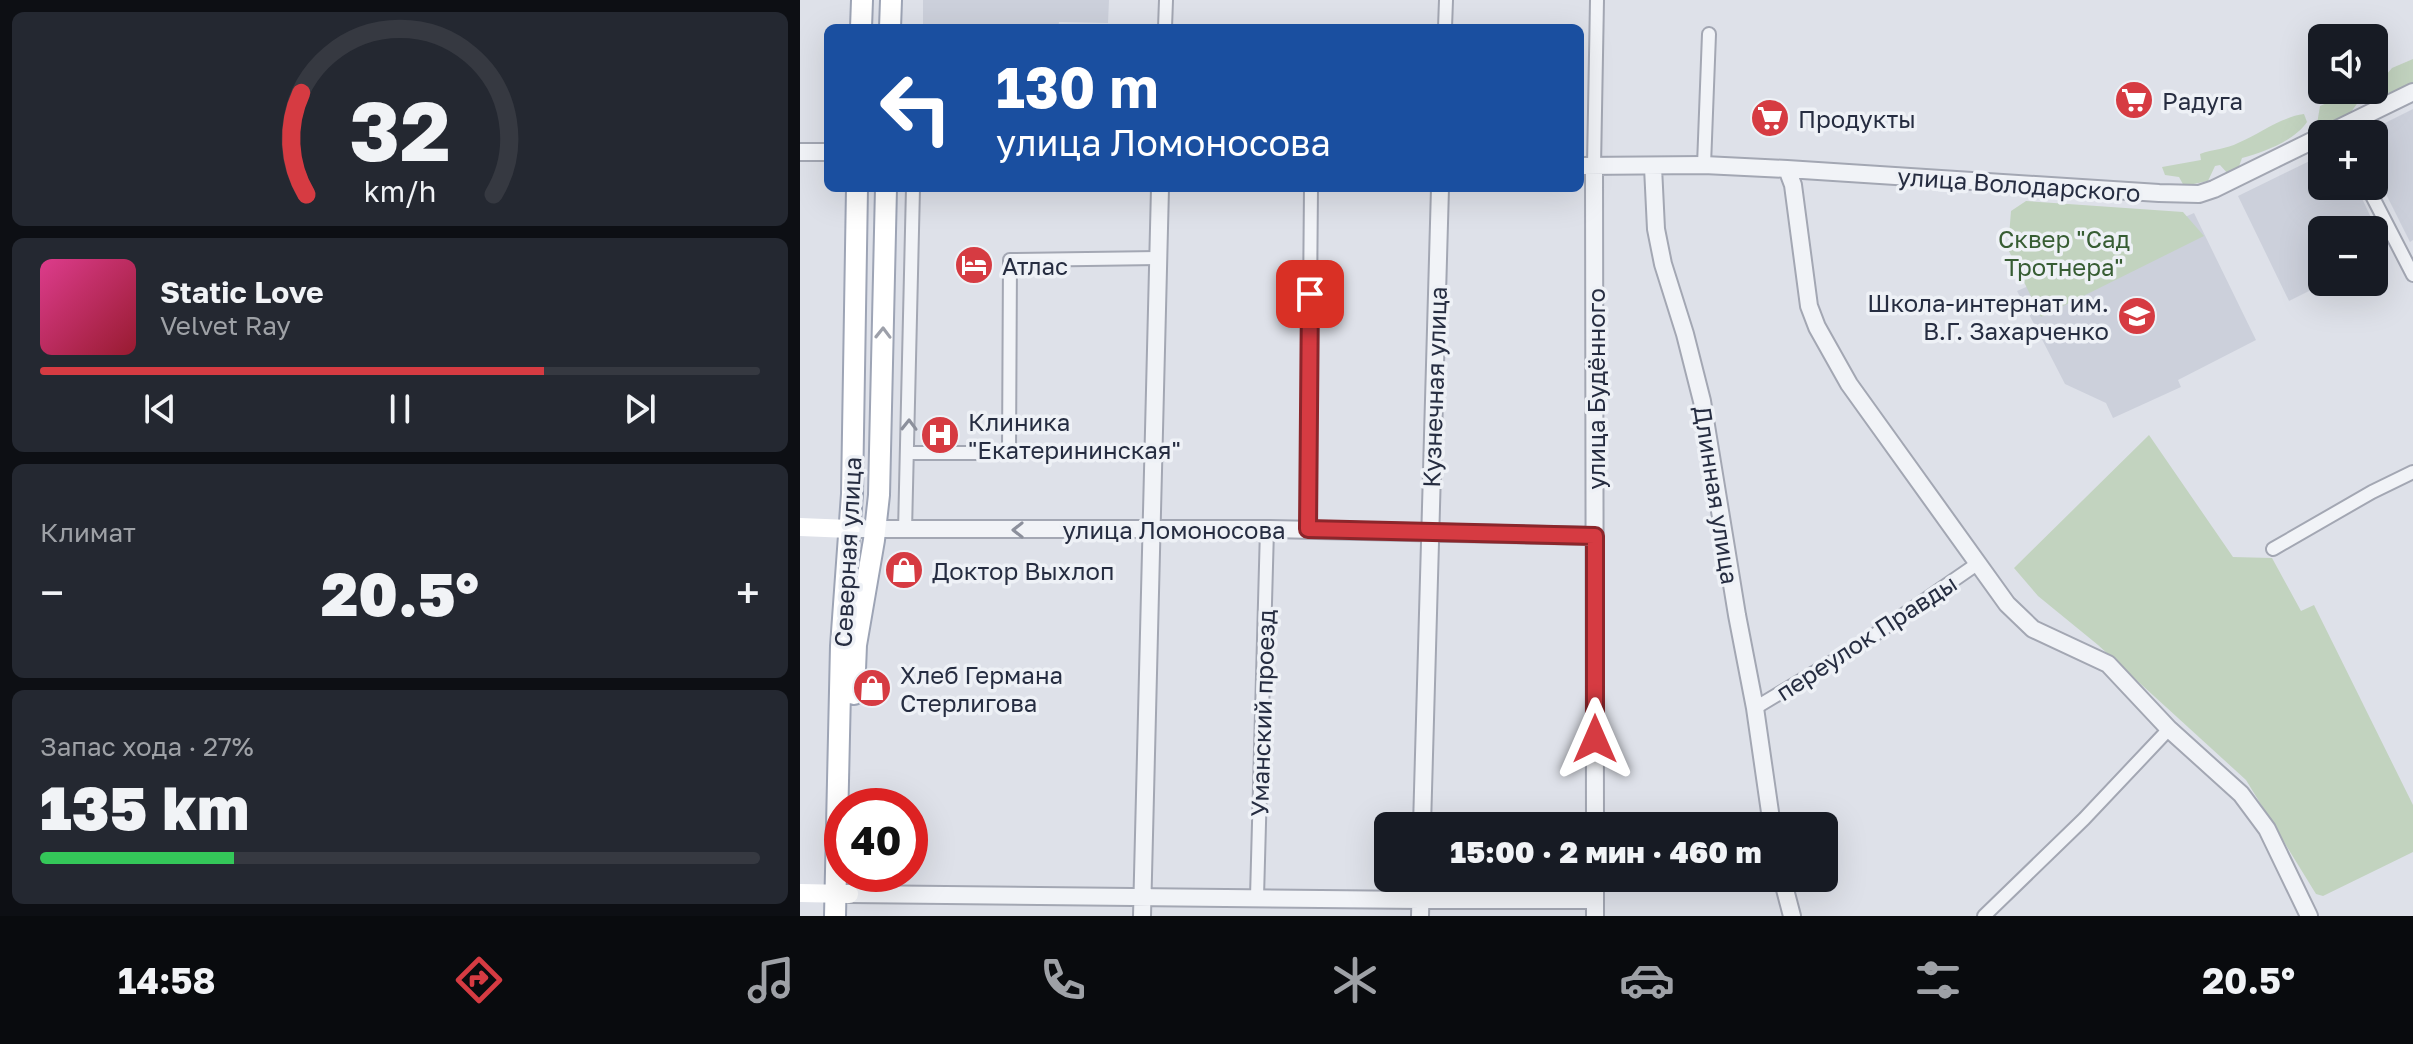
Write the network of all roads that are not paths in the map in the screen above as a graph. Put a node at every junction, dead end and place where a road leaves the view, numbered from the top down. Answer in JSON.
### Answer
{"nodes":[{"id":1,"x":862,"y":0,"type":"edge"},
{"id":2,"x":891,"y":0,"type":"edge"},
{"id":3,"x":1166,"y":0,"type":"edge"},
{"id":4,"x":1446,"y":0,"type":"edge"},
{"id":5,"x":1597,"y":0,"type":"edge"},
{"id":6,"x":861,"y":24,"type":"edge"},
{"id":7,"x":890,"y":24,"type":"edge"},
{"id":8,"x":1165,"y":24,"type":"edge"},
{"id":9,"x":1445,"y":24,"type":"edge"},
{"id":10,"x":1709,"y":34,"type":"dead end"},
{"id":11,"x":2413,"y":92,"type":"edge"},
{"id":12,"x":2357,"y":120,"type":"edge"},
{"id":13,"x":2308,"y":144,"type":"edge"},
{"id":14,"x":800,"y":152,"type":"edge"},
{"id":15,"x":824,"y":152,"type":"edge"},
{"id":16,"x":1704,"y":165,"type":"junction"},
{"id":17,"x":1587,"y":166,"type":"edge"},
{"id":18,"x":1653,"y":167,"type":"junction"},
{"id":19,"x":1787,"y":169,"type":"junction"},
{"id":20,"x":857,"y":192,"type":"edge"},
{"id":21,"x":886,"y":192,"type":"edge"},
{"id":22,"x":913,"y":192,"type":"edge"},
{"id":23,"x":1160,"y":192,"type":"edge"},
{"id":24,"x":1311,"y":192,"type":"edge"},
{"id":25,"x":1440,"y":192,"type":"edge"},
{"id":26,"x":2374,"y":200,"type":"edge"},
{"id":27,"x":1158,"y":258,"type":"junction"},
{"id":28,"x":2413,"y":275,"type":"edge"},
{"id":29,"x":908,"y":453,"type":"junction"},
{"id":30,"x":2413,"y":472,"type":"edge"},
{"id":31,"x":800,"y":527,"type":"edge"},
{"id":32,"x":850,"y":529,"type":"junction"},
{"id":33,"x":1152,"y":529,"type":"junction"},
{"id":34,"x":1267,"y":529,"type":"junction"},
{"id":35,"x":1308,"y":529,"type":"junction"},
{"id":36,"x":876,"y":530,"type":"junction"},
{"id":37,"x":905,"y":531,"type":"junction"},
{"id":38,"x":1430,"y":531,"type":"junction"},
{"id":39,"x":1595,"y":536,"type":"junction"},
{"id":40,"x":2273,"y":549,"type":"dead end"},
{"id":41,"x":1977,"y":564,"type":"junction"},
{"id":42,"x":1755,"y":708,"type":"junction"},
{"id":43,"x":2169,"y":729,"type":"junction"},
{"id":44,"x":843,"y":788,"type":"edge"},
{"id":45,"x":852,"y":788,"type":"edge"},
{"id":46,"x":1422,"y":812,"type":"edge"},
{"id":47,"x":1595,"y":812,"type":"edge"},
{"id":48,"x":1770,"y":812,"type":"edge"},
{"id":49,"x":928,"y":889,"type":"edge"},
{"id":50,"x":824,"y":890,"type":"edge"},
{"id":51,"x":842,"y":892,"type":"edge"},
{"id":52,"x":845,"y":892,"type":"edge"},
{"id":53,"x":1786,"y":892,"type":"edge"},
{"id":54,"x":800,"y":893,"type":"edge"},
{"id":55,"x":1142,"y":895,"type":"junction"},
{"id":56,"x":1257,"y":897,"type":"junction"},
{"id":57,"x":1420,"y":908,"type":"edge"},
{"id":58,"x":1595,"y":908,"type":"edge"},
{"id":59,"x":835,"y":916,"type":"edge"},
{"id":60,"x":848,"y":916,"type":"edge"},
{"id":61,"x":1142,"y":916,"type":"edge"},
{"id":62,"x":1792,"y":916,"type":"edge"},
{"id":63,"x":1984,"y":916,"type":"edge"},
{"id":64,"x":2309,"y":916,"type":"edge"}],
"edges":[{"from":1,"to":6,"type":"main road"},
{"from":2,"to":7,"type":"main road"},
{"from":3,"to":8,"type":"street"},
{"from":4,"to":9,"type":"street"},
{"from":5,"to":17,"type":"street","name":"улица Будённого"},
{"from":10,"to":16,"type":"street"},
{"from":11,"to":12,"type":"street","name":"улица Володарского"},
{"from":13,"to":19,"type":"street","name":"улица Володарского"},
{"from":14,"to":15,"type":"street"},
{"from":16,"to":18,"type":"street","name":"улица Володарского"},
{"from":16,"to":19,"type":"street","name":"улица Володарского"},
{"from":17,"to":18,"type":"street","name":"улица Володарского"},
{"from":17,"to":39,"type":"street","name":"улица Будённого"},
{"from":18,"to":42,"type":"street","name":"Длинная улица"},
{"from":19,"to":41,"type":"street"},
{"from":20,"to":32,"type":"main road","name":"Северная улица"},
{"from":36,"to":21,"type":"main road","name":"Северная улица","one_way":true},
{"from":29,"to":22,"type":"street","one_way":true},
{"from":23,"to":27,"type":"street"},
{"from":24,"to":35,"type":"street"},
{"from":25,"to":38,"type":"street","name":"Кузнечная улица"},
{"from":26,"to":28,"type":"street"},
{"from":27,"to":29,"type":"street"},
{"from":27,"to":33,"type":"street"},
{"from":29,"to":37,"type":"street"},
{"from":30,"to":40,"type":"street"},
{"from":31,"to":32,"type":"main road","name":"улица Ломоносова"},
{"from":32,"to":36,"type":"street","name":"улица Ломоносова"},
{"from":32,"to":44,"type":"main road","name":"Северная улица"},
{"from":33,"to":34,"type":"street","name":"улица Ломоносова"},
{"from":33,"to":37,"type":"street","name":"улица Ломоносова","one_way":true},
{"from":33,"to":55,"type":"street"},
{"from":34,"to":35,"type":"street","name":"улица Ломоносова"},
{"from":34,"to":56,"type":"street","name":"Уманский проезд"},
{"from":35,"to":38,"type":"street","name":"улица Ломоносова"},
{"from":36,"to":37,"type":"street","name":"улица Ломоносова"},
{"from":36,"to":45,"type":"main road","name":"Северная улица"},
{"from":38,"to":39,"type":"street","name":"улица Ломоносова"},
{"from":38,"to":46,"type":"street","name":"Кузнечная улица"},
{"from":39,"to":47,"type":"street","name":"улица Будённого"},
{"from":41,"to":42,"type":"street","name":"переулок Правды"},
{"from":41,"to":43,"type":"street"},
{"from":42,"to":48,"type":"street","name":"Длинная улица"},
{"from":43,"to":63,"type":"street"},
{"from":43,"to":64,"type":"street"},
{"from":49,"to":55,"type":"street"},
{"from":50,"to":54,"type":"main road"},
{"from":51,"to":59,"type":"main road","name":"Северная улица"},
{"from":52,"to":60,"type":"main road","name":"Северная улица"},
{"from":53,"to":62,"type":"street"},
{"from":55,"to":56,"type":"street"},
{"from":55,"to":61,"type":"street"},
{"from":56,"to":57,"type":"street"},
{"from":57,"to":58,"type":"street"}]}
